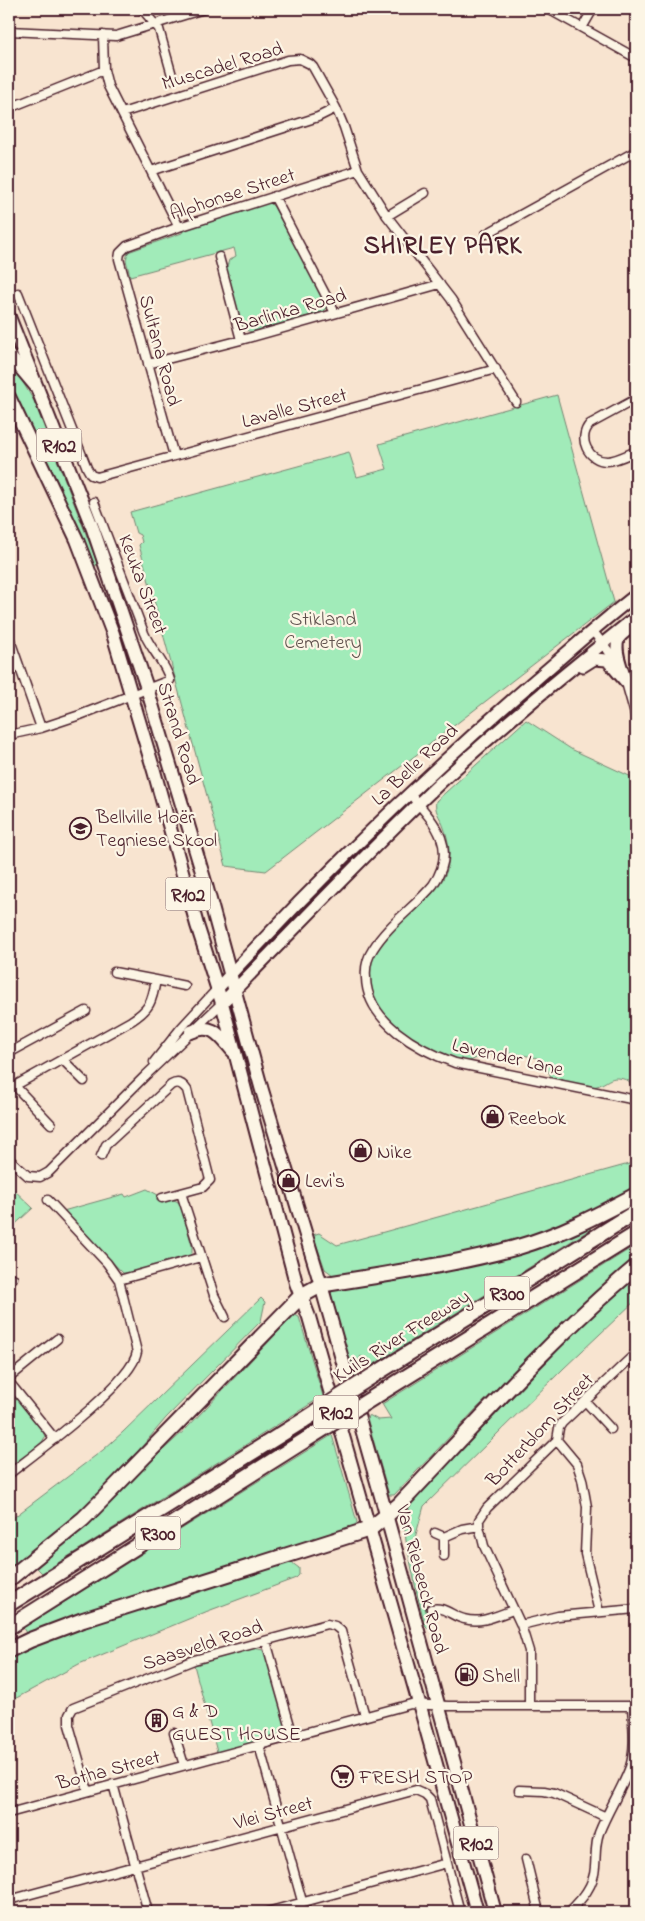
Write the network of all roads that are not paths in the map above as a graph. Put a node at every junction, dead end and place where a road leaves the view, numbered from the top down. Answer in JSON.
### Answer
{"nodes":[{"id":1,"x":142,"y":9,"type":"edge"},
{"id":2,"x":204,"y":9,"type":"edge"},
{"id":3,"x":548,"y":9,"type":"edge"},
{"id":4,"x":593,"y":9,"type":"edge"},
{"id":5,"x":154,"y":24,"type":"junction"},
{"id":6,"x":582,"y":28,"type":"junction"},
{"id":7,"x":9,"y":31,"type":"edge"},
{"id":8,"x":103,"y":36,"type":"junction"},
{"id":9,"x":636,"y":58,"type":"edge"},
{"id":10,"x":104,"y":70,"type":"junction"},
{"id":11,"x":173,"y":79,"type":"dead end"},
{"id":12,"x":9,"y":108,"type":"edge"},
{"id":13,"x":336,"y":108,"type":"junction"},
{"id":14,"x":122,"y":113,"type":"junction"},
{"id":15,"x":636,"y":151,"type":"edge"},
{"id":16,"x":358,"y":170,"type":"junction"},
{"id":17,"x":151,"y":171,"type":"junction"},
{"id":18,"x":425,"y":193,"type":"dead end"},
{"id":19,"x":274,"y":196,"type":"junction"},
{"id":20,"x":387,"y":216,"type":"junction"},
{"id":21,"x":179,"y":226,"type":"junction"},
{"id":22,"x":486,"y":234,"type":"dead end"},
{"id":23,"x":120,"y":253,"type":"joint"},
{"id":24,"x":219,"y":257,"type":"dead end"},
{"id":25,"x":440,"y":284,"type":"junction"},
{"id":26,"x":18,"y":293,"type":"dead end"},
{"id":27,"x":335,"y":313,"type":"junction"},
{"id":28,"x":9,"y":317,"type":"edge"},
{"id":29,"x":241,"y":340,"type":"junction"},
{"id":30,"x":9,"y":355,"type":"edge"},
{"id":31,"x":148,"y":364,"type":"junction"},
{"id":32,"x":496,"y":369,"type":"junction"},
{"id":33,"x":36,"y":387,"type":"junction"},
{"id":34,"x":9,"y":397,"type":"edge"},
{"id":35,"x":636,"y":399,"type":"edge"},
{"id":36,"x":516,"y":402,"type":"dead end"},
{"id":37,"x":636,"y":450,"type":"edge"},
{"id":38,"x":174,"y":456,"type":"junction"},
{"id":39,"x":94,"y":502,"type":"dead end"},
{"id":40,"x":636,"y":595,"type":"edge"},
{"id":41,"x":636,"y":618,"type":"edge"},
{"id":42,"x":592,"y":630,"type":"junction"},
{"id":43,"x":9,"y":637,"type":"edge"},
{"id":44,"x":603,"y":643,"type":"junction"},
{"id":45,"x":570,"y":670,"type":"junction"},
{"id":46,"x":626,"y":681,"type":"junction"},
{"id":47,"x":147,"y":688,"type":"junction"},
{"id":48,"x":131,"y":695,"type":"junction"},
{"id":49,"x":636,"y":718,"type":"edge"},
{"id":50,"x":41,"y":728,"type":"junction"},
{"id":51,"x":9,"y":735,"type":"edge"},
{"id":52,"x":409,"y":793,"type":"junction"},
{"id":53,"x":418,"y":804,"type":"junction"},
{"id":54,"x":114,"y":972,"type":"dead end"},
{"id":55,"x":230,"y":975,"type":"junction"},
{"id":56,"x":156,"y":980,"type":"junction"},
{"id":57,"x":185,"y":986,"type":"dead end"},
{"id":58,"x":217,"y":989,"type":"junction"},
{"id":59,"x":235,"y":990,"type":"junction"},
{"id":60,"x":222,"y":1003,"type":"junction"},
{"id":61,"x":86,"y":1011,"type":"dead end"},
{"id":62,"x":191,"y":1032,"type":"junction"},
{"id":63,"x":9,"y":1053,"type":"edge"},
{"id":64,"x":235,"y":1053,"type":"junction"},
{"id":65,"x":62,"y":1059,"type":"junction"},
{"id":66,"x":145,"y":1076,"type":"junction"},
{"id":67,"x":84,"y":1081,"type":"dead end"},
{"id":68,"x":12,"y":1087,"type":"edge"},
{"id":69,"x":636,"y":1100,"type":"edge"},
{"id":70,"x":51,"y":1124,"type":"dead end"},
{"id":71,"x":101,"y":1156,"type":"dead end"},
{"id":72,"x":9,"y":1159,"type":"edge"},
{"id":73,"x":182,"y":1193,"type":"junction"},
{"id":74,"x":636,"y":1195,"type":"edge"},
{"id":75,"x":162,"y":1198,"type":"dead end"},
{"id":76,"x":48,"y":1200,"type":"dead end"},
{"id":77,"x":636,"y":1212,"type":"edge"},
{"id":78,"x":636,"y":1234,"type":"edge"},
{"id":79,"x":201,"y":1256,"type":"junction"},
{"id":80,"x":636,"y":1267,"type":"edge"},
{"id":81,"x":119,"y":1280,"type":"junction"},
{"id":82,"x":321,"y":1285,"type":"junction"},
{"id":83,"x":301,"y":1296,"type":"junction"},
{"id":84,"x":225,"y":1317,"type":"dead end"},
{"id":85,"x":57,"y":1339,"type":"dead end"},
{"id":86,"x":636,"y":1353,"type":"edge"},
{"id":87,"x":9,"y":1378,"type":"edge"},
{"id":88,"x":9,"y":1382,"type":"edge"},
{"id":89,"x":585,"y":1401,"type":"junction"},
{"id":90,"x":611,"y":1429,"type":"dead end"},
{"id":91,"x":54,"y":1439,"type":"junction"},
{"id":92,"x":557,"y":1440,"type":"junction"},
{"id":93,"x":9,"y":1474,"type":"edge"},
{"id":94,"x":387,"y":1516,"type":"junction"},
{"id":95,"x":479,"y":1526,"type":"junction"},
{"id":96,"x":370,"y":1529,"type":"junction"},
{"id":97,"x":435,"y":1533,"type":"dead end"},
{"id":98,"x":444,"y":1537,"type":"junction"},
{"id":99,"x":444,"y":1556,"type":"dead end"},
{"id":100,"x":9,"y":1579,"type":"edge"},
{"id":101,"x":9,"y":1604,"type":"edge"},
{"id":102,"x":431,"y":1609,"type":"dead end"},
{"id":103,"x":636,"y":1609,"type":"edge"},
{"id":104,"x":513,"y":1610,"type":"junction"},
{"id":105,"x":599,"y":1612,"type":"junction"},
{"id":106,"x":520,"y":1625,"type":"junction"},
{"id":107,"x":9,"y":1627,"type":"edge"},
{"id":108,"x":266,"y":1641,"type":"junction"},
{"id":109,"x":9,"y":1650,"type":"edge"},
{"id":110,"x":419,"y":1703,"type":"junction"},
{"id":111,"x":438,"y":1705,"type":"junction"},
{"id":112,"x":529,"y":1705,"type":"junction"},
{"id":113,"x":634,"y":1706,"type":"edge"},
{"id":114,"x":364,"y":1716,"type":"junction"},
{"id":115,"x":174,"y":1733,"type":"dead end"},
{"id":116,"x":293,"y":1736,"type":"junction"},
{"id":117,"x":259,"y":1745,"type":"junction"},
{"id":118,"x":634,"y":1751,"type":"edge"},
{"id":119,"x":184,"y":1764,"type":"junction"},
{"id":120,"x":113,"y":1784,"type":"junction"},
{"id":121,"x":519,"y":1790,"type":"dead end"},
{"id":122,"x":88,"y":1791,"type":"junction"},
{"id":123,"x":9,"y":1813,"type":"edge"},
{"id":124,"x":606,"y":1817,"type":"junction"},
{"id":125,"x":281,"y":1826,"type":"junction"},
{"id":126,"x":526,"y":1859,"type":"dead end"},
{"id":127,"x":447,"y":1863,"type":"junction"},
{"id":128,"x":137,"y":1866,"type":"junction"},
{"id":129,"x":9,"y":1900,"type":"edge"},
{"id":130,"x":302,"y":1902,"type":"junction"},
{"id":131,"x":148,"y":1912,"type":"edge"},
{"id":132,"x":266,"y":1912,"type":"edge"},
{"id":133,"x":305,"y":1912,"type":"edge"},
{"id":134,"x":460,"y":1912,"type":"edge"},
{"id":135,"x":476,"y":1912,"type":"edge"},
{"id":136,"x":495,"y":1912,"type":"edge"},
{"id":137,"x":539,"y":1912,"type":"edge"},
{"id":138,"x":570,"y":1912,"type":"edge"}],
"edges":[{"from":1,"to":5,"type":"street"},
{"from":2,"to":5,"type":"street"},
{"from":3,"to":6,"type":"street"},
{"from":4,"to":6,"type":"street"},
{"from":5,"to":8,"type":"street"},
{"from":5,"to":11,"type":"street"},
{"from":6,"to":9,"type":"street"},
{"from":7,"to":8,"type":"street"},
{"from":8,"to":10,"type":"street"},
{"from":10,"to":12,"type":"street"},
{"from":10,"to":14,"type":"street"},
{"from":13,"to":14,"type":"street","name":"Muscadel Road"},
{"from":13,"to":16,"type":"street","name":"Muscadel Road"},
{"from":13,"to":17,"type":"street"},
{"from":14,"to":17,"type":"street"},
{"from":15,"to":22,"type":"street"},
{"from":16,"to":19,"type":"street","name":"Alphonse Street"},
{"from":16,"to":20,"type":"street","name":"Muscadel Road"},
{"from":17,"to":21,"type":"street"},
{"from":18,"to":20,"type":"street"},
{"from":19,"to":21,"type":"street","name":"Alphonse Street"},
{"from":19,"to":27,"type":"street"},
{"from":20,"to":25,"type":"street","name":"Muscadel Road"},
{"from":21,"to":23,"type":"street","name":"Alphonse Street"},
{"from":23,"to":31,"type":"street","name":"Sultana Road"},
{"from":24,"to":29,"type":"street"},
{"from":25,"to":27,"type":"street","name":"Barlinka Road"},
{"from":25,"to":32,"type":"street","name":"Muscadel Road"},
{"from":26,"to":38,"type":"street","name":"Lavalle Street"},
{"from":27,"to":29,"type":"street","name":"Barlinka Road"},
{"from":28,"to":33,"type":"main road","name":"Strand Road","number":"R102"},
{"from":29,"to":31,"type":"street","name":"Barlinka Road"},
{"from":30,"to":33,"type":"main road"},
{"from":31,"to":38,"type":"street","name":"Sultana Road"},
{"from":32,"to":36,"type":"street","name":"Muscadel Road"},
{"from":32,"to":38,"type":"street","name":"Lavalle Street"},
{"from":33,"to":47,"type":"main road","name":"Strand Road","number":"R102"},
{"from":34,"to":48,"type":"main road","name":"Strand Road","number":"R102"},
{"from":35,"to":37,"type":"street"},
{"from":39,"to":47,"type":"street","name":"Keuka Street"},
{"from":40,"to":42,"type":"main road","name":"La Belle Road"},
{"from":41,"to":44,"type":"main road","name":"La Belle Road"},
{"from":41,"to":46,"type":"main road"},
{"from":42,"to":44,"type":"street"},
{"from":42,"to":52,"type":"main road","name":"La Belle Road"},
{"from":43,"to":50,"type":"street"},
{"from":44,"to":45,"type":"main road","name":"La Belle Road"},
{"from":44,"to":46,"type":"street"},
{"from":45,"to":46,"type":"main road"},
{"from":45,"to":53,"type":"main road","name":"La Belle Road"},
{"from":46,"to":49,"type":"street"},
{"from":47,"to":48,"type":"street"},
{"from":47,"to":55,"type":"main road","name":"Strand Road","number":"R102"},
{"from":48,"to":50,"type":"street"},
{"from":48,"to":58,"type":"main road","name":"Strand Road","number":"R102"},
{"from":50,"to":51,"type":"street"},
{"from":52,"to":53,"type":"street","name":"Lavender Lane"},
{"from":52,"to":55,"type":"main road","name":"La Belle Road"},
{"from":53,"to":59,"type":"main road","name":"La Belle Road"},
{"from":53,"to":69,"type":"street","name":"Lavender Lane"},
{"from":54,"to":56,"type":"street"},
{"from":55,"to":58,"type":"main road","name":"La Belle Road"},
{"from":55,"to":59,"type":"main road","name":"Strand Road","number":"R102"},
{"from":56,"to":57,"type":"street"},
{"from":56,"to":65,"type":"street"},
{"from":58,"to":60,"type":"main road","name":"Strand Road","number":"R102"},
{"from":58,"to":66,"type":"street"},
{"from":59,"to":60,"type":"main road","name":"La Belle Road"},
{"from":59,"to":82,"type":"main road","name":"Strand Road","number":"R102"},
{"from":60,"to":62,"type":"street"},
{"from":60,"to":64,"type":"main road","name":"Strand Road","number":"R102"},
{"from":61,"to":63,"type":"street"},
{"from":62,"to":64,"type":"main road"},
{"from":62,"to":66,"type":"street"},
{"from":64,"to":83,"type":"main road","name":"Strand Road","number":"R102"},
{"from":65,"to":67,"type":"street"},
{"from":65,"to":68,"type":"street"},
{"from":66,"to":72,"type":"street"},
{"from":68,"to":70,"type":"street"},
{"from":71,"to":73,"type":"street"},
{"from":73,"to":75,"type":"street"},
{"from":73,"to":79,"type":"street"},
{"from":74,"to":82,"type":"highway"},
{"from":76,"to":81,"type":"street"},
{"from":77,"to":101,"type":"highway","name":"Kuils River Freeway","number":"R300","bridge":true},
{"from":78,"to":107,"type":"highway","name":"Kuils River Freeway","number":"R300","bridge":true},
{"from":79,"to":81,"type":"street"},
{"from":79,"to":84,"type":"street"},
{"from":80,"to":94,"type":"highway"},
{"from":81,"to":91,"type":"street"},
{"from":82,"to":83,"type":"highway"},
{"from":82,"to":94,"type":"main road","name":"Van Riebeeck Road","number":"R102"},
{"from":83,"to":96,"type":"main road","name":"Van Riebeeck Road","number":"R102"},
{"from":83,"to":100,"type":"highway"},
{"from":85,"to":87,"type":"street"},
{"from":86,"to":89,"type":"street","name":"Botterblom Street"},
{"from":88,"to":91,"type":"street"},
{"from":89,"to":90,"type":"street"},
{"from":89,"to":92,"type":"street","name":"Botterblom Street"},
{"from":91,"to":93,"type":"street"},
{"from":92,"to":95,"type":"street","name":"Botterblom Street"},
{"from":92,"to":105,"type":"street"},
{"from":94,"to":96,"type":"highway"},
{"from":94,"to":111,"type":"main road","name":"Van Riebeeck Road","number":"R102"},
{"from":95,"to":98,"type":"street"},
{"from":95,"to":104,"type":"street"},
{"from":96,"to":109,"type":"highway"},
{"from":96,"to":110,"type":"main road","name":"Van Riebeeck Road","number":"R102"},
{"from":97,"to":98,"type":"street"},
{"from":98,"to":99,"type":"street"},
{"from":102,"to":104,"type":"street"},
{"from":103,"to":105,"type":"street"},
{"from":104,"to":106,"type":"street"},
{"from":105,"to":106,"type":"street"},
{"from":106,"to":112,"type":"street"},
{"from":108,"to":114,"type":"street","name":"Saasveld Road"},
{"from":108,"to":116,"type":"street"},
{"from":108,"to":122,"type":"street","name":"Saasveld Road"},
{"from":110,"to":111,"type":"street","name":"Botha Street"},
{"from":110,"to":114,"type":"street","name":"Botha Street"},
{"from":110,"to":135,"type":"main road","name":"Van Riebeeck Road","number":"R102"},
{"from":111,"to":112,"type":"street","name":"Botha Street"},
{"from":111,"to":136,"type":"main road","name":"Van Riebeeck Road","number":"R102"},
{"from":112,"to":113,"type":"street","name":"Botha Street"},
{"from":113,"to":118,"type":"street"},
{"from":114,"to":116,"type":"street","name":"Botha Street"},
{"from":115,"to":119,"type":"street"},
{"from":116,"to":117,"type":"street","name":"Botha Street"},
{"from":117,"to":119,"type":"street","name":"Botha Street"},
{"from":117,"to":125,"type":"street"},
{"from":118,"to":124,"type":"street"},
{"from":119,"to":120,"type":"street","name":"Botha Street"},
{"from":120,"to":122,"type":"street","name":"Botha Street"},
{"from":120,"to":128,"type":"street"},
{"from":121,"to":124,"type":"street"},
{"from":122,"to":123,"type":"street","name":"Botha Street"},
{"from":124,"to":138,"type":"street"},
{"from":125,"to":127,"type":"street","name":"Vlei Street"},
{"from":125,"to":128,"type":"street","name":"Vlei Street"},
{"from":125,"to":130,"type":"street"},
{"from":126,"to":137,"type":"street"},
{"from":127,"to":130,"type":"street"},
{"from":127,"to":134,"type":"street","name":"Vlei Street"},
{"from":128,"to":129,"type":"street","name":"Vlei Street"},
{"from":128,"to":131,"type":"street"},
{"from":130,"to":132,"type":"street"},
{"from":130,"to":133,"type":"street"}]}
